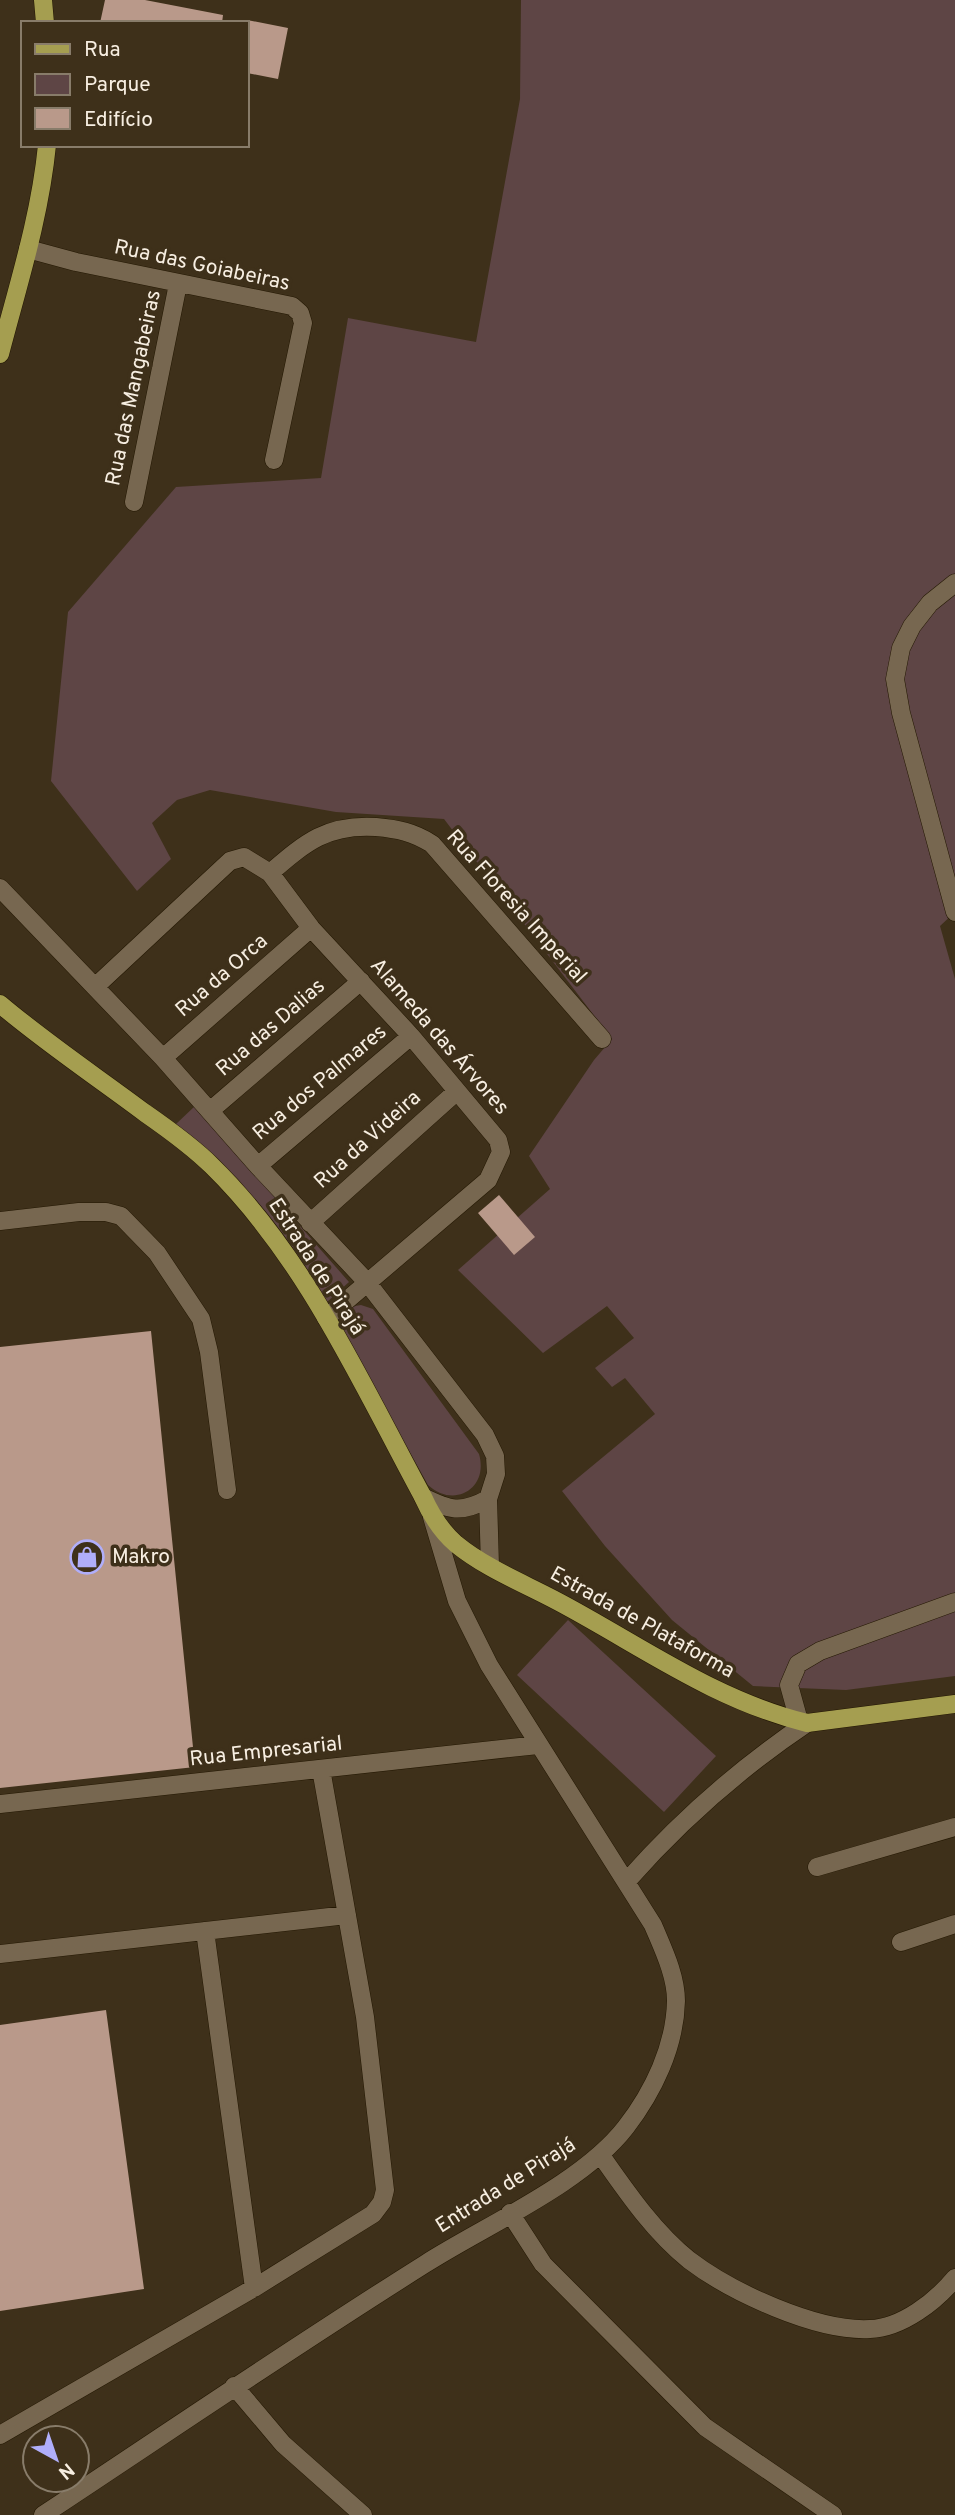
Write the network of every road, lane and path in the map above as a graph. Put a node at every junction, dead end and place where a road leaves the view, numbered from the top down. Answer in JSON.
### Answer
{"nodes":[{"id":1,"x":43,"y":0,"type":"edge"},
{"id":2,"x":45,"y":21,"type":"edge"},
{"id":3,"x":47,"y":147,"type":"edge"},
{"id":4,"x":28,"y":249,"type":"junction"},
{"id":5,"x":178,"y":284,"type":"junction"},
{"id":6,"x":0,"y":354,"type":"edge"},
{"id":7,"x":274,"y":460,"type":"dead end"},
{"id":8,"x":134,"y":502,"type":"dead end"},
{"id":9,"x":955,"y":583,"type":"edge"},
{"id":10,"x":270,"y":873,"type":"junction"},
{"id":11,"x":0,"y":888,"type":"edge"},
{"id":12,"x":955,"y":912,"type":"edge"},
{"id":13,"x":311,"y":928,"type":"junction"},
{"id":14,"x":361,"y":981,"type":"junction"},
{"id":15,"x":96,"y":986,"type":"junction"},
{"id":16,"x":0,"y":1004,"type":"edge"},
{"id":17,"x":411,"y":1036,"type":"junction"},
{"id":18,"x":602,"y":1039,"type":"dead end"},
{"id":19,"x":163,"y":1058,"type":"junction"},
{"id":20,"x":456,"y":1092,"type":"junction"},
{"id":21,"x":211,"y":1110,"type":"junction"},
{"id":22,"x":258,"y":1166,"type":"junction"},
{"id":23,"x":0,"y":1221,"type":"edge"},
{"id":24,"x":310,"y":1223,"type":"junction"},
{"id":25,"x":366,"y":1281,"type":"junction"},
{"id":26,"x":326,"y":1318,"type":"junction"},
{"id":27,"x":227,"y":1490,"type":"dead end"},
{"id":28,"x":424,"y":1497,"type":"junction"},
{"id":29,"x":488,"y":1499,"type":"junction"},
{"id":30,"x":432,"y":1517,"type":"junction"},
{"id":31,"x":491,"y":1566,"type":"junction"},
{"id":32,"x":955,"y":1602,"type":"edge"},
{"id":33,"x":955,"y":1704,"type":"edge"},
{"id":34,"x":803,"y":1722,"type":"junction"},
{"id":35,"x":538,"y":1745,"type":"junction"},
{"id":36,"x":321,"y":1769,"type":"junction"},
{"id":37,"x":0,"y":1804,"type":"edge"},
{"id":38,"x":955,"y":1827,"type":"edge"},
{"id":39,"x":817,"y":1867,"type":"dead end"},
{"id":40,"x":627,"y":1881,"type":"junction"},
{"id":41,"x":347,"y":1914,"type":"junction"},
{"id":42,"x":955,"y":1924,"type":"edge"},
{"id":43,"x":205,"y":1931,"type":"junction"},
{"id":44,"x":901,"y":1942,"type":"dead end"},
{"id":45,"x":0,"y":1954,"type":"edge"},
{"id":46,"x":600,"y":2154,"type":"junction"},
{"id":47,"x":510,"y":2213,"type":"junction"},
{"id":48,"x":955,"y":2278,"type":"edge"},
{"id":49,"x":254,"y":2288,"type":"junction"},
{"id":50,"x":234,"y":2386,"type":"junction"},
{"id":51,"x":0,"y":2435,"type":"edge"},
{"id":52,"x":43,"y":2515,"type":"edge"},
{"id":53,"x":363,"y":2515,"type":"edge"},
{"id":54,"x":833,"y":2515,"type":"edge"}],
"edges":[{"from":1,"to":2,"type":"main road"},
{"from":3,"to":4,"type":"main road"},
{"from":4,"to":5,"type":"street","name":"Rua das Goiabeiras"},
{"from":4,"to":6,"type":"main road"},
{"from":5,"to":7,"type":"street","name":"Rua das Goiabeiras"},
{"from":5,"to":8,"type":"street","name":"Rua das Mangabeiras"},
{"from":9,"to":12,"type":"street"},
{"from":10,"to":13,"type":"street","name":"Alameda das Árvores"},
{"from":10,"to":15,"type":"street"},
{"from":10,"to":18,"type":"street","name":"Rua Floresia Imperial"},
{"from":11,"to":15,"type":"street"},
{"from":13,"to":14,"type":"street","name":"Alameda das Árvores"},
{"from":13,"to":19,"type":"street","name":"Rua da Orca"},
{"from":14,"to":17,"type":"street","name":"Alameda das Árvores"},
{"from":14,"to":21,"type":"street","name":"Rua das Dalias"},
{"from":15,"to":19,"type":"street"},
{"from":16,"to":26,"type":"main road","name":"Estrada de Pirajá"},
{"from":17,"to":20,"type":"street","name":"Alameda das Árvores"},
{"from":17,"to":22,"type":"street","name":"Rua dos Palmares"},
{"from":19,"to":21,"type":"street"},
{"from":20,"to":24,"type":"street","name":"Rua da Videira"},
{"from":20,"to":25,"type":"street","name":"Alameda das Árvores"},
{"from":21,"to":22,"type":"street"},
{"from":22,"to":24,"type":"street"},
{"from":23,"to":27,"type":"street"},
{"from":24,"to":25,"type":"street"},
{"from":25,"to":26,"type":"street","name":"Alameda das Árvores"},
{"from":25,"to":29,"type":"street"},
{"from":26,"to":28,"type":"main road","name":"Estrada de Pirajá"},
{"from":28,"to":29,"type":"street"},
{"from":28,"to":30,"type":"main road","name":"Estrada de Plataforma"},
{"from":29,"to":31,"type":"street"},
{"from":30,"to":31,"type":"main road","name":"Estrada de Plataforma"},
{"from":30,"to":35,"type":"street","name":"Entrada de Pirajá"},
{"from":31,"to":34,"type":"main road","name":"Estrada de Plataforma"},
{"from":32,"to":34,"type":"street"},
{"from":33,"to":34,"type":"main road","name":"Estrada de Plataforma"},
{"from":34,"to":40,"type":"street"},
{"from":35,"to":36,"type":"street","name":"Rua Empresarial"},
{"from":35,"to":40,"type":"street","name":"Entrada de Pirajá"},
{"from":36,"to":37,"type":"street","name":"Rua Empresarial"},
{"from":36,"to":41,"type":"street"},
{"from":38,"to":39,"type":"street"},
{"from":40,"to":46,"type":"street","name":"Entrada de Pirajá"},
{"from":41,"to":43,"type":"street"},
{"from":41,"to":49,"type":"street"},
{"from":42,"to":44,"type":"street"},
{"from":43,"to":45,"type":"street"},
{"from":43,"to":49,"type":"street"},
{"from":46,"to":47,"type":"street","name":"Entrada de Pirajá"},
{"from":46,"to":48,"type":"street"},
{"from":47,"to":50,"type":"street","name":"Entrada de Pirajá"},
{"from":47,"to":54,"type":"street"},
{"from":49,"to":51,"type":"street"},
{"from":50,"to":52,"type":"street","name":"Entrada de Pirajá"},
{"from":50,"to":53,"type":"street"}]}
